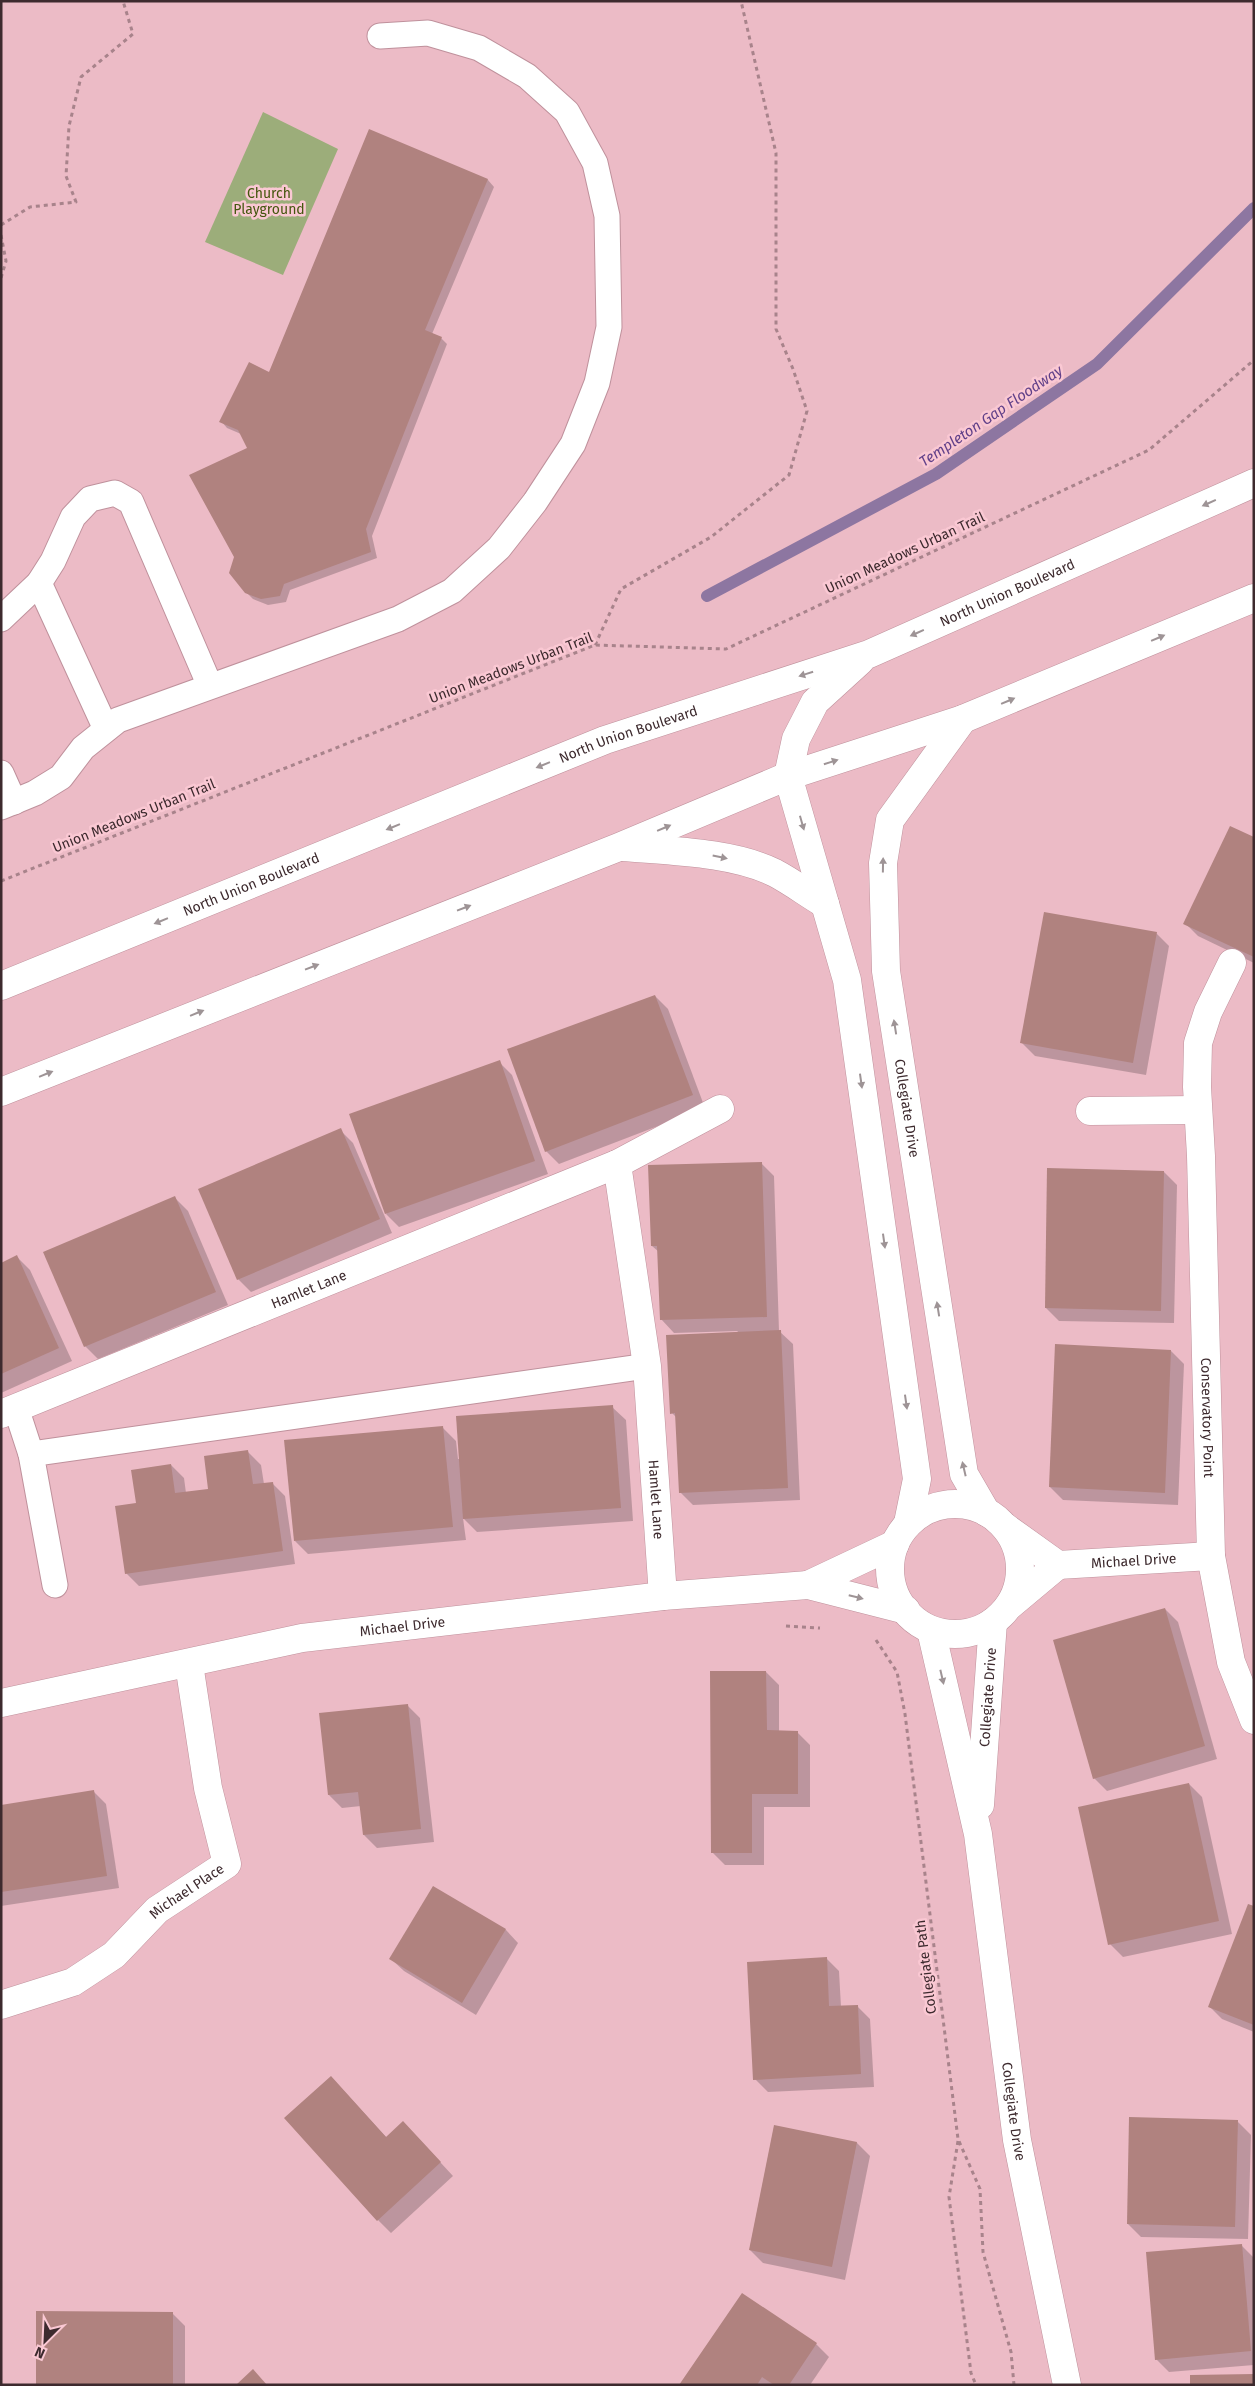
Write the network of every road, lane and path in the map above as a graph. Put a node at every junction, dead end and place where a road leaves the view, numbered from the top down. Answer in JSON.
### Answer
{"nodes":[{"id":1,"x":123,"y":1,"type":"edge"},
{"id":2,"x":741,"y":1,"type":"edge"},
{"id":3,"x":380,"y":36,"type":"dead end"},
{"id":4,"x":1,"y":225,"type":"edge"},
{"id":5,"x":1,"y":235,"type":"edge"},
{"id":6,"x":1,"y":278,"type":"edge"},
{"id":7,"x":1254,"y":360,"type":"edge"},
{"id":8,"x":1254,"y":483,"type":"edge"},
{"id":9,"x":39,"y":583,"type":"junction"},
{"id":10,"x":1254,"y":598,"type":"edge"},
{"id":11,"x":1,"y":620,"type":"edge"},
{"id":12,"x":596,"y":645,"type":"junction"},
{"id":13,"x":869,"y":654,"type":"junction"},
{"id":14,"x":210,"y":686,"type":"junction"},
{"id":15,"x":963,"y":719,"type":"junction"},
{"id":16,"x":106,"y":729,"type":"junction"},
{"id":17,"x":1,"y":773,"type":"edge"},
{"id":18,"x":788,"y":776,"type":"junction"},
{"id":19,"x":8,"y":804,"type":"edge"},
{"id":20,"x":619,"y":847,"type":"junction"},
{"id":21,"x":1,"y":881,"type":"edge"},
{"id":22,"x":825,"y":904,"type":"junction"},
{"id":23,"x":1232,"y":963,"type":"dead end"},
{"id":24,"x":1,"y":986,"type":"edge"},
{"id":25,"x":1,"y":1092,"type":"edge"},
{"id":26,"x":720,"y":1109,"type":"dead end"},
{"id":27,"x":1198,"y":1110,"type":"junction"},
{"id":28,"x":1090,"y":1111,"type":"dead end"},
{"id":29,"x":617,"y":1164,"type":"junction"},
{"id":30,"x":647,"y":1366,"type":"junction"},
{"id":31,"x":9,"y":1411,"type":"edge"},
{"id":32,"x":31,"y":1454,"type":"junction"},
{"id":33,"x":995,"y":1518,"type":"junction"},
{"id":34,"x":901,"y":1534,"type":"junction"},
{"id":35,"x":1211,"y":1556,"type":"junction"},
{"id":36,"x":1058,"y":1565,"type":"junction"},
{"id":37,"x":55,"y":1585,"type":"dead end"},
{"id":38,"x":808,"y":1585,"type":"junction"},
{"id":39,"x":663,"y":1596,"type":"junction"},
{"id":40,"x":906,"y":1610,"type":"junction"},
{"id":41,"x":1001,"y":1614,"type":"junction"},
{"id":42,"x":786,"y":1626,"type":"dead end"},
{"id":43,"x":823,"y":1628,"type":"dead end"},
{"id":44,"x":931,"y":1630,"type":"junction"},
{"id":45,"x":874,"y":1637,"type":"dead end"},
{"id":46,"x":189,"y":1664,"type":"junction"},
{"id":47,"x":1,"y":1703,"type":"edge"},
{"id":48,"x":1254,"y":1720,"type":"edge"},
{"id":49,"x":978,"y":1834,"type":"junction"},
{"id":50,"x":1,"y":2005,"type":"edge"},
{"id":51,"x":958,"y":2139,"type":"junction"},
{"id":52,"x":976,"y":2385,"type":"edge"},
{"id":53,"x":1014,"y":2385,"type":"edge"},
{"id":54,"x":1067,"y":2385,"type":"edge"}],
"edges":[{"from":1,"to":4,"type":"path"},
{"from":2,"to":12,"type":"path"},
{"from":3,"to":14,"type":"lane"},
{"from":5,"to":6,"type":"path"},
{"from":7,"to":12,"type":"path","name":"Union Meadows Urban Trail"},
{"from":8,"to":13,"type":"street","name":"North Union Boulevard","one_way":true},
{"from":9,"to":11,"type":"lane"},
{"from":9,"to":14,"type":"lane"},
{"from":9,"to":16,"type":"lane"},
{"from":15,"to":10,"type":"street","one_way":true},
{"from":12,"to":21,"type":"path","name":"Union Meadows Urban Trail"},
{"from":13,"to":18,"type":"street"},
{"from":13,"to":24,"type":"street","name":"North Union Boulevard","one_way":true},
{"from":14,"to":16,"type":"lane"},
{"from":18,"to":15,"type":"street","one_way":true},
{"from":33,"to":15,"type":"street","name":"Collegiate Drive","one_way":true},
{"from":16,"to":19,"type":"lane"},
{"from":17,"to":19,"type":"lane"},
{"from":20,"to":18,"type":"street","one_way":true},
{"from":18,"to":22,"type":"street","one_way":true},
{"from":20,"to":22,"type":"street","one_way":true},
{"from":25,"to":20,"type":"street","one_way":true},
{"from":22,"to":34,"type":"street","one_way":true},
{"from":23,"to":27,"type":"street","name":"Conservatory Point"},
{"from":26,"to":29,"type":"street","name":"Hamlet Lane"},
{"from":27,"to":28,"type":"street"},
{"from":27,"to":35,"type":"street","name":"Conservatory Point"},
{"from":29,"to":30,"type":"street","name":"Hamlet Lane"},
{"from":29,"to":31,"type":"street","name":"Hamlet Lane"},
{"from":30,"to":32,"type":"lane"},
{"from":30,"to":39,"type":"street","name":"Hamlet Lane"},
{"from":31,"to":32,"type":"lane"},
{"from":32,"to":37,"type":"lane"},
{"from":33,"to":34,"type":"street"},
{"from":33,"to":36,"type":"street"},
{"from":33,"to":41,"type":"street"},
{"from":34,"to":38,"type":"street","name":"Michael Drive"},
{"from":34,"to":40,"type":"street"},
{"from":35,"to":36,"type":"street","name":"Michael Drive"},
{"from":35,"to":48,"type":"street","name":"Conservatory Point"},
{"from":36,"to":41,"type":"street"},
{"from":38,"to":39,"type":"street","name":"Michael Drive"},
{"from":38,"to":40,"type":"street","name":"Michael Drive","one_way":true},
{"from":39,"to":46,"type":"street","name":"Michael Drive"},
{"from":40,"to":44,"type":"street"},
{"from":41,"to":44,"type":"street"},
{"from":41,"to":49,"type":"street","name":"Collegiate Drive"},
{"from":42,"to":43,"type":"path"},
{"from":44,"to":49,"type":"street","name":"Collegiate Drive","one_way":true},
{"from":45,"to":51,"type":"path","name":"Collegiate Path"},
{"from":46,"to":47,"type":"street","name":"Michael Drive"},
{"from":46,"to":50,"type":"street","name":"Michael Place"},
{"from":49,"to":54,"type":"street","name":"Collegiate Drive"},
{"from":51,"to":52,"type":"path"},
{"from":51,"to":53,"type":"path","name":"Collegiate Path"}]}
